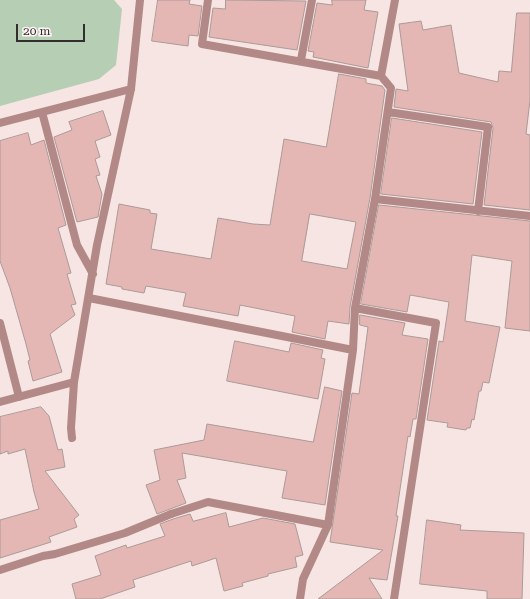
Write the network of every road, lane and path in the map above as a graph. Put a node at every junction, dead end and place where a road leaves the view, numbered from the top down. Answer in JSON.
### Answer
{"nodes":[{"id":1,"x":140,"y":0,"type":"edge"},
{"id":2,"x":208,"y":0,"type":"edge"},
{"id":3,"x":312,"y":0,"type":"edge"},
{"id":4,"x":394,"y":0,"type":"edge"},
{"id":5,"x":301,"y":60,"type":"junction"},
{"id":6,"x":381,"y":76,"type":"junction"},
{"id":7,"x":131,"y":89,"type":"junction"},
{"id":8,"x":42,"y":112,"type":"junction"},
{"id":9,"x":388,"y":112,"type":"junction"},
{"id":10,"x":0,"y":123,"type":"edge"},
{"id":11,"x":375,"y":199,"type":"junction"},
{"id":12,"x":478,"y":211,"type":"junction"},
{"id":13,"x":530,"y":216,"type":"edge"},
{"id":14,"x":93,"y":274,"type":"junction"},
{"id":15,"x":89,"y":298,"type":"junction"},
{"id":16,"x":355,"y":308,"type":"junction"},
{"id":17,"x":0,"y":322,"type":"edge"},
{"id":18,"x":352,"y":350,"type":"junction"},
{"id":19,"x":74,"y":382,"type":"junction"},
{"id":20,"x":19,"y":397,"type":"junction"},
{"id":21,"x":0,"y":402,"type":"edge"},
{"id":22,"x":72,"y":438,"type":"dead end"},
{"id":23,"x":328,"y":525,"type":"junction"},
{"id":24,"x":0,"y":570,"type":"edge"},
{"id":25,"x":300,"y":599,"type":"edge"},
{"id":26,"x":394,"y":599,"type":"edge"}],
"edges":[{"from":1,"to":7,"type":"street"},
{"from":2,"to":5,"type":"street"},
{"from":3,"to":5,"type":"street"},
{"from":4,"to":6,"type":"street"},
{"from":5,"to":6,"type":"street"},
{"from":6,"to":9,"type":"street"},
{"from":7,"to":8,"type":"street"},
{"from":7,"to":14,"type":"street"},
{"from":8,"to":10,"type":"street"},
{"from":8,"to":14,"type":"street"},
{"from":9,"to":11,"type":"street"},
{"from":9,"to":12,"type":"street"},
{"from":11,"to":12,"type":"street"},
{"from":11,"to":16,"type":"street"},
{"from":12,"to":13,"type":"street"},
{"from":14,"to":15,"type":"street"},
{"from":15,"to":18,"type":"street"},
{"from":15,"to":19,"type":"street"},
{"from":16,"to":18,"type":"street"},
{"from":16,"to":26,"type":"street"},
{"from":17,"to":20,"type":"street"},
{"from":18,"to":23,"type":"street"},
{"from":19,"to":20,"type":"street"},
{"from":19,"to":22,"type":"street"},
{"from":20,"to":21,"type":"street"},
{"from":23,"to":24,"type":"street"},
{"from":23,"to":25,"type":"street"}]}
